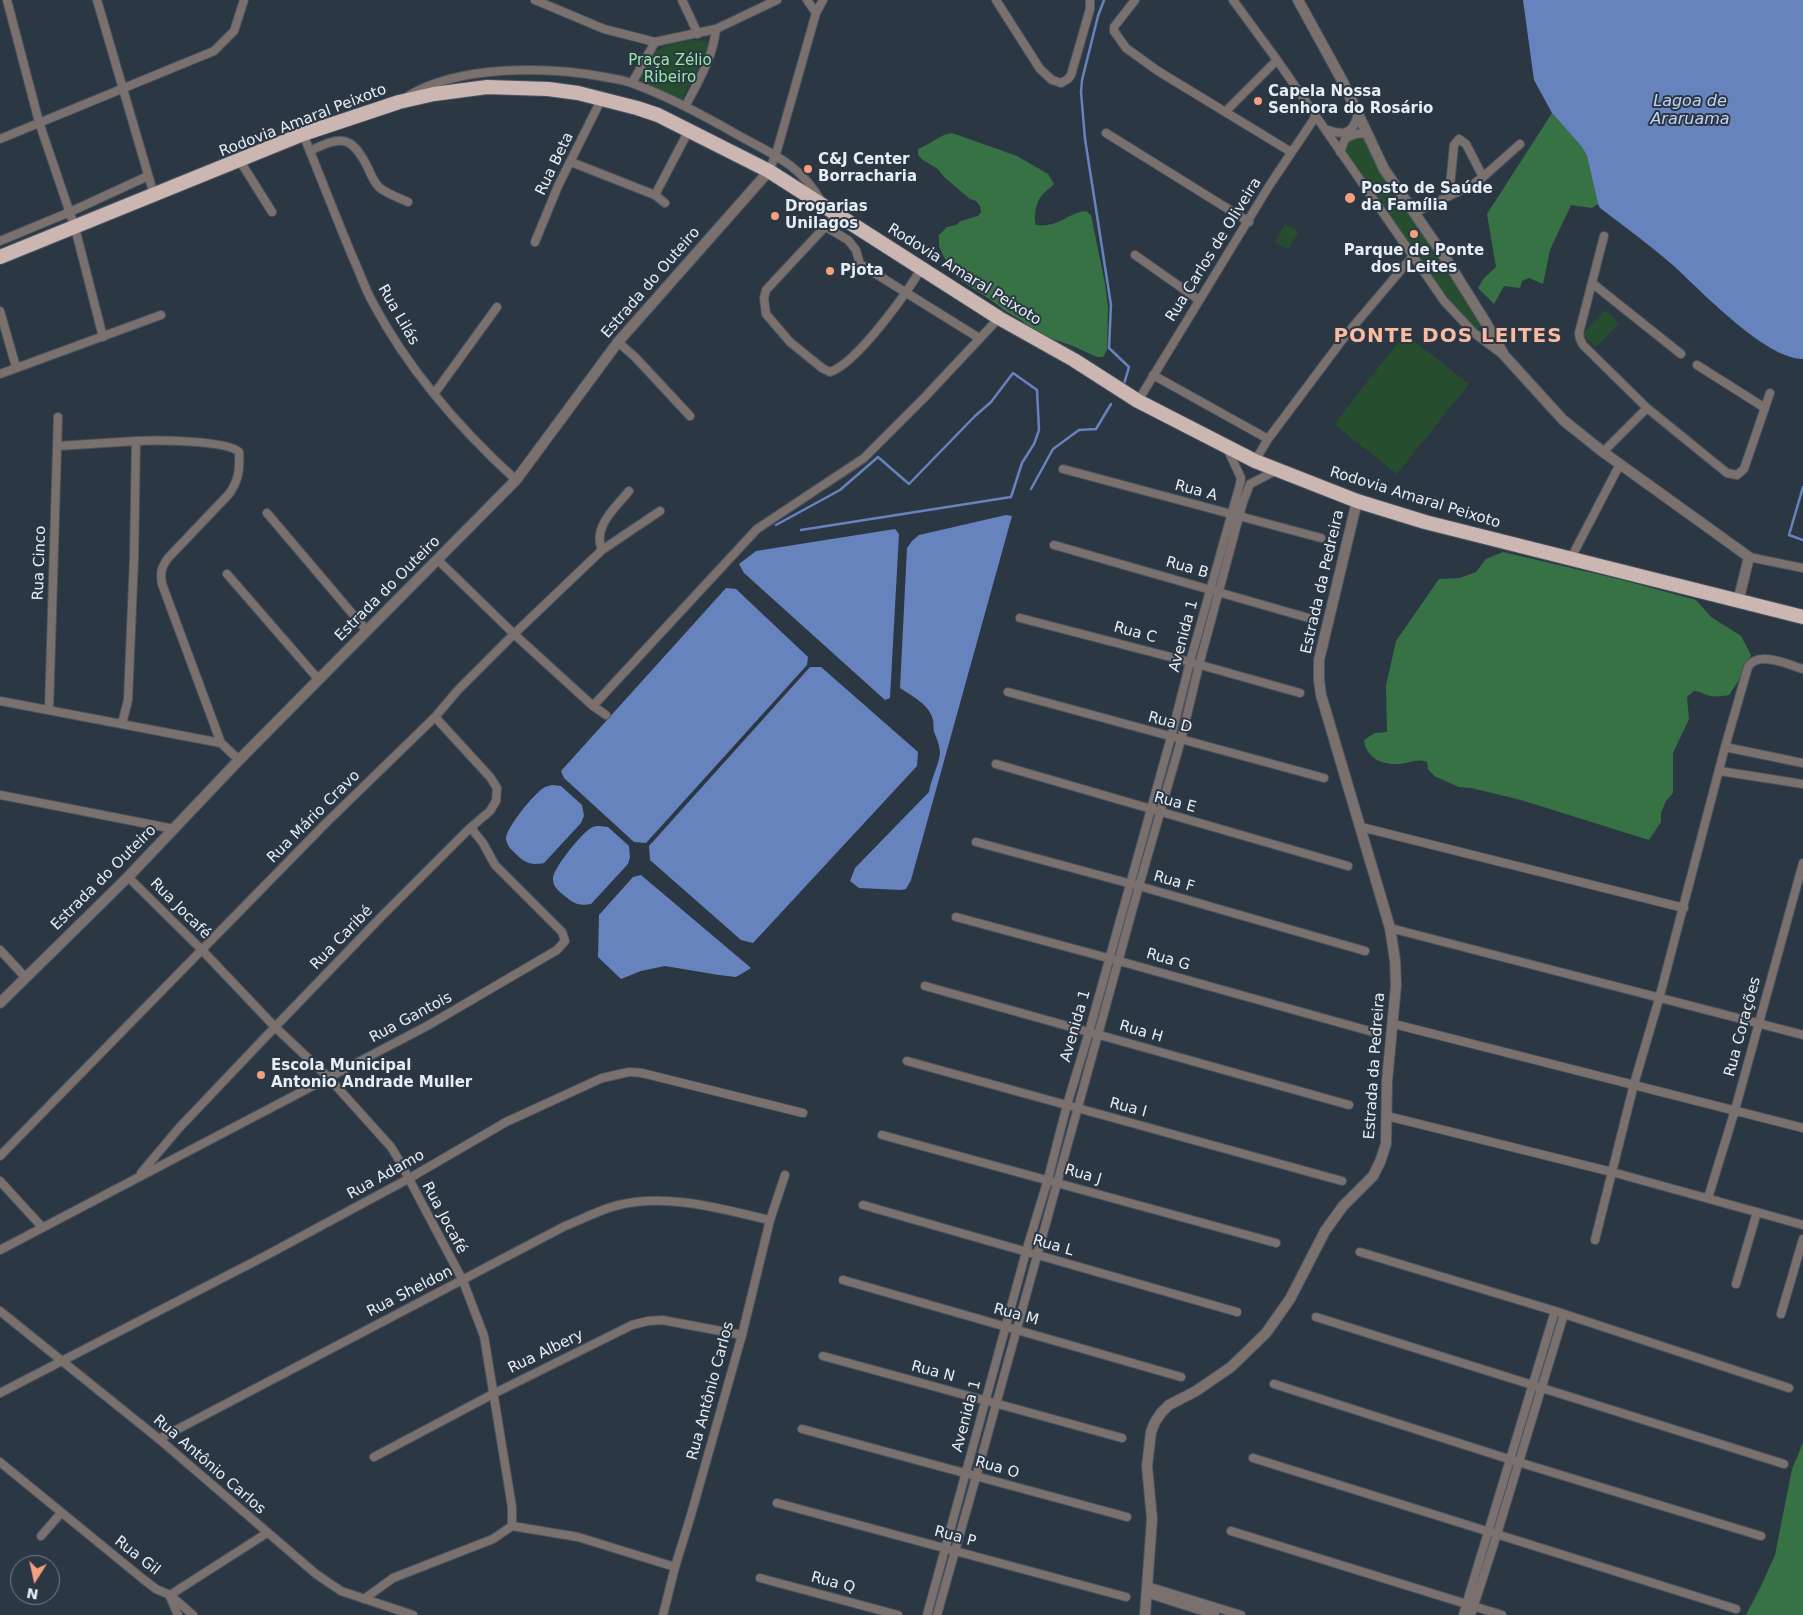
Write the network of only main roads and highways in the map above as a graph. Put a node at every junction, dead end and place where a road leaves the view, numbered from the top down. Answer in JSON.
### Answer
{"nodes":[{"id":1,"x":0,"y":257,"type":"edge"},
{"id":2,"x":1803,"y":617,"type":"edge"}],
"edges":[{"from":1,"to":2,"type":"highway","name":"Rodovia Amaral Peixoto"}]}
